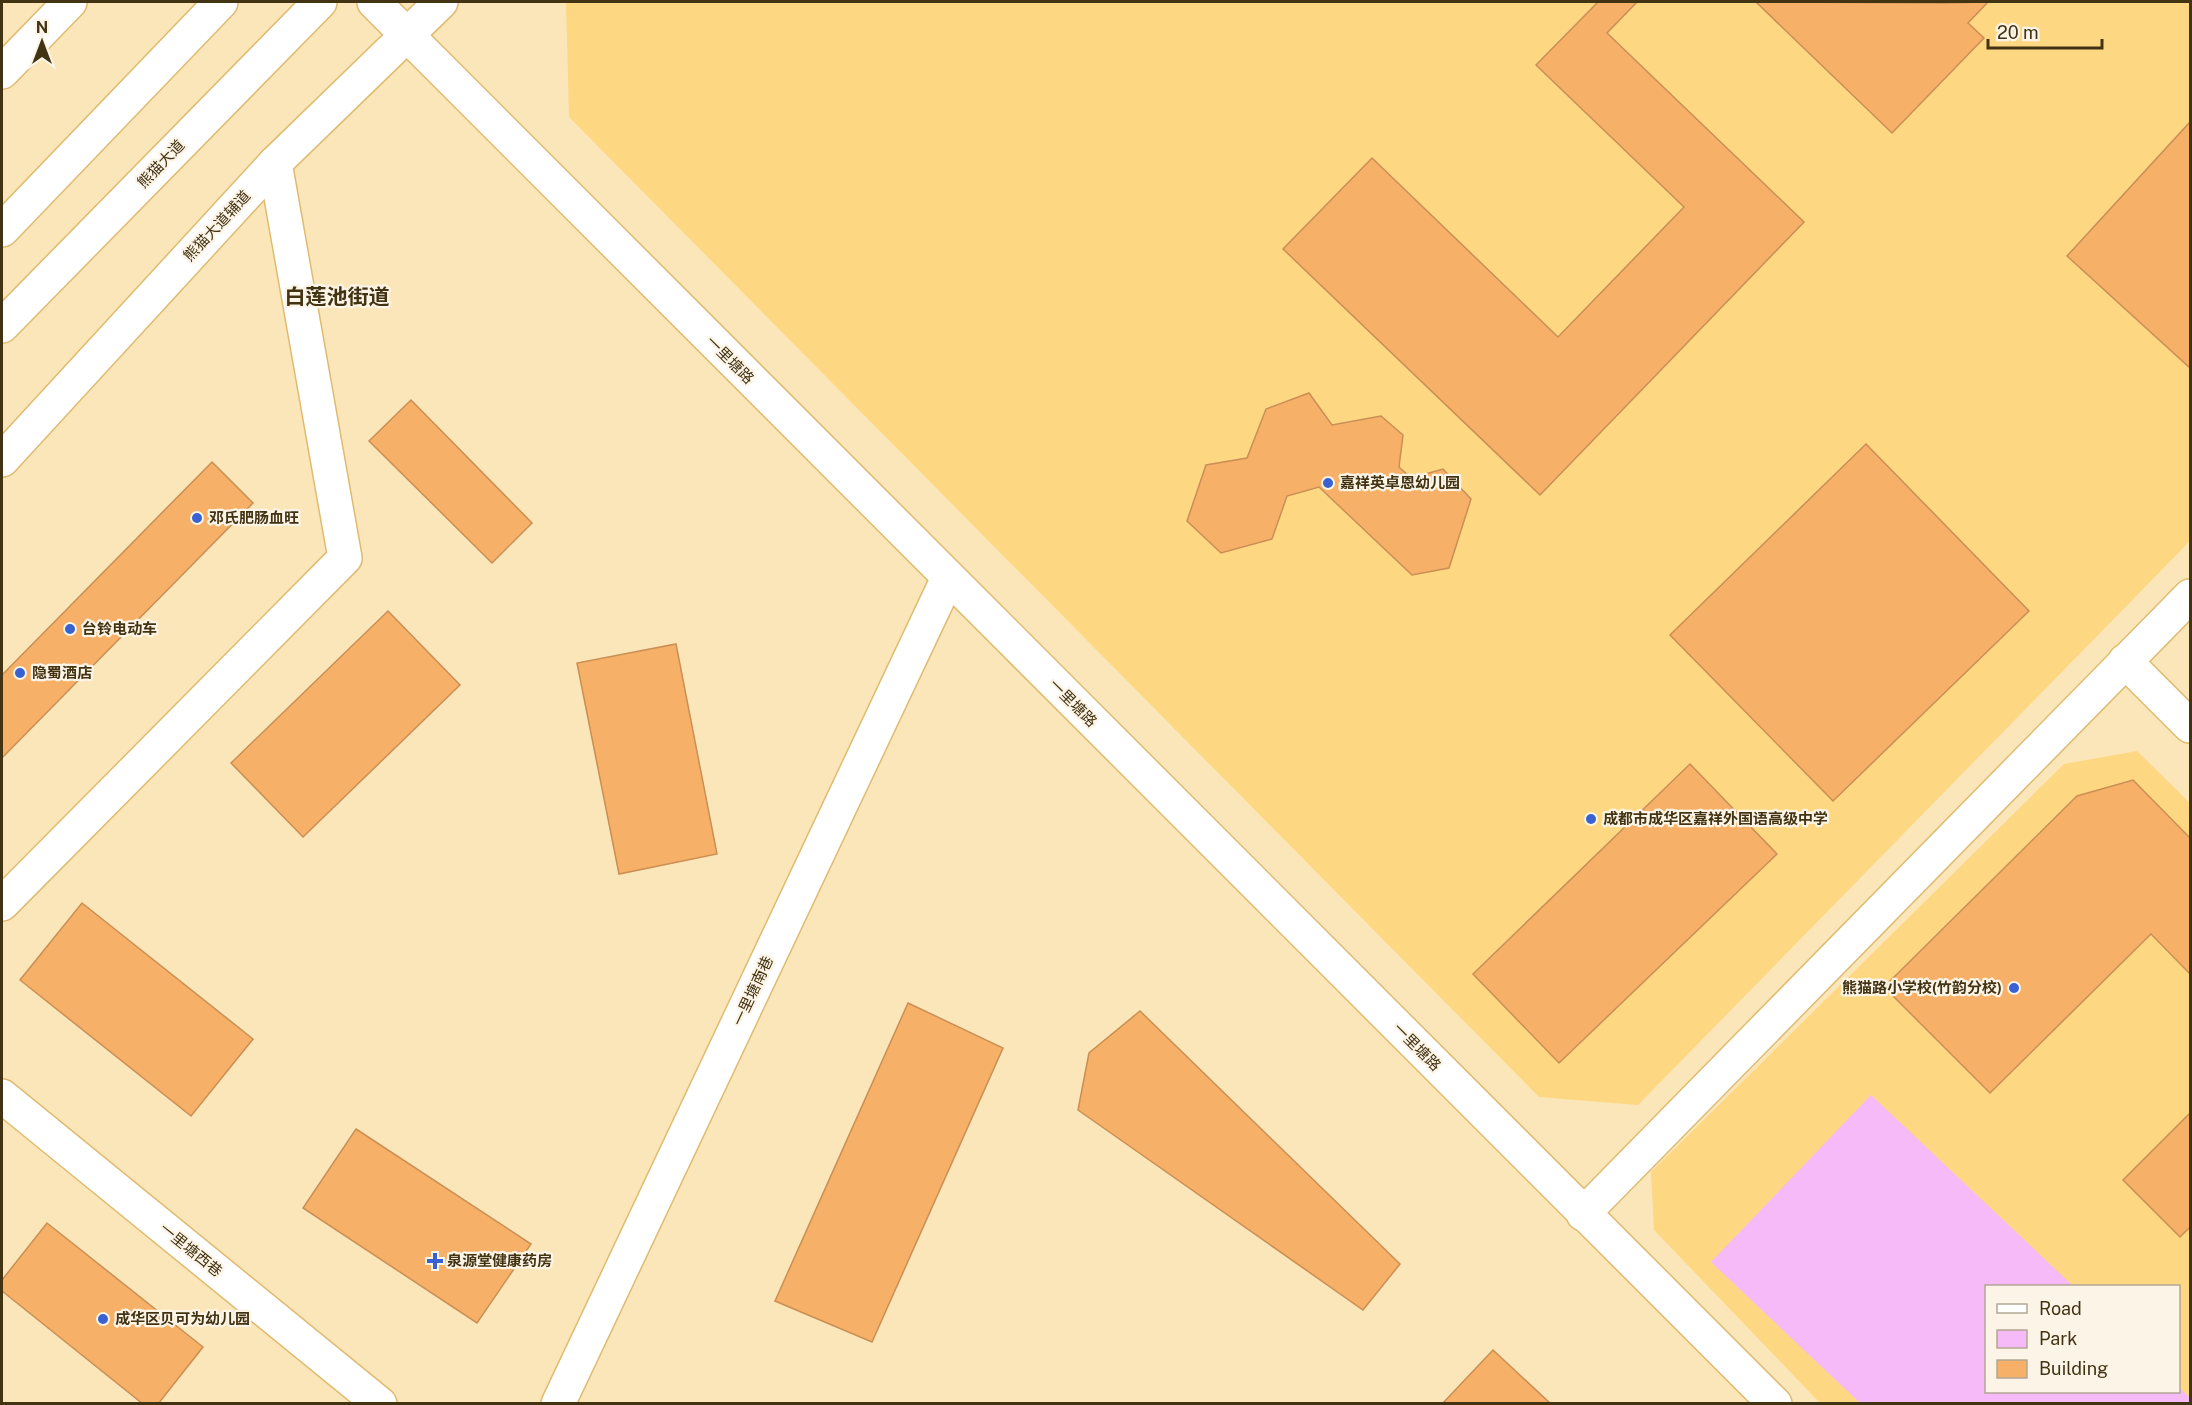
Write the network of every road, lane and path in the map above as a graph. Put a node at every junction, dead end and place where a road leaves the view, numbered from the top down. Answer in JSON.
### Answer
{"nodes":[{"id":1,"x":70,"y":2,"type":"edge"},
{"id":2,"x":221,"y":2,"type":"edge"},
{"id":3,"x":320,"y":2,"type":"edge"},
{"id":4,"x":374,"y":2,"type":"edge"},
{"id":5,"x":441,"y":2,"type":"edge"},
{"id":6,"x":406,"y":36,"type":"junction"},
{"id":7,"x":2,"y":72,"type":"edge"},
{"id":8,"x":274,"y":163,"type":"junction"},
{"id":9,"x":2,"y":230,"type":"edge"},
{"id":10,"x":2,"y":326,"type":"edge"},
{"id":11,"x":2,"y":459,"type":"edge"},
{"id":12,"x":948,"y":578,"type":"junction"},
{"id":13,"x":2190,"y":596,"type":"edge"},
{"id":14,"x":2125,"y":661,"type":"junction"},
{"id":15,"x":2190,"y":726,"type":"edge"},
{"id":16,"x":2,"y":904,"type":"edge"},
{"id":17,"x":2,"y":1096,"type":"edge"},
{"id":18,"x":1583,"y":1214,"type":"junction"},
{"id":19,"x":380,"y":1404,"type":"edge"},
{"id":20,"x":558,"y":1404,"type":"edge"},
{"id":21,"x":1775,"y":1404,"type":"edge"}],
"edges":[{"from":1,"to":7,"type":"street"},
{"from":2,"to":9,"type":"street"},
{"from":3,"to":10,"type":"street","name":"熊猫大道"},
{"from":4,"to":6,"type":"street","name":"一里塘路"},
{"from":5,"to":6,"type":"street","name":"熊猫大道辅道"},
{"from":6,"to":8,"type":"street","name":"熊猫大道辅道"},
{"from":6,"to":12,"type":"street","name":"一里塘路"},
{"from":8,"to":11,"type":"street","name":"熊猫大道辅道"},
{"from":8,"to":16,"type":"street"},
{"from":12,"to":18,"type":"street","name":"一里塘路"},
{"from":12,"to":20,"type":"street","name":"一里塘南巷"},
{"from":13,"to":14,"type":"street"},
{"from":14,"to":15,"type":"street"},
{"from":14,"to":18,"type":"street"},
{"from":17,"to":19,"type":"street","name":"一里塘西巷"},
{"from":18,"to":21,"type":"street","name":"一里塘路"}]}
